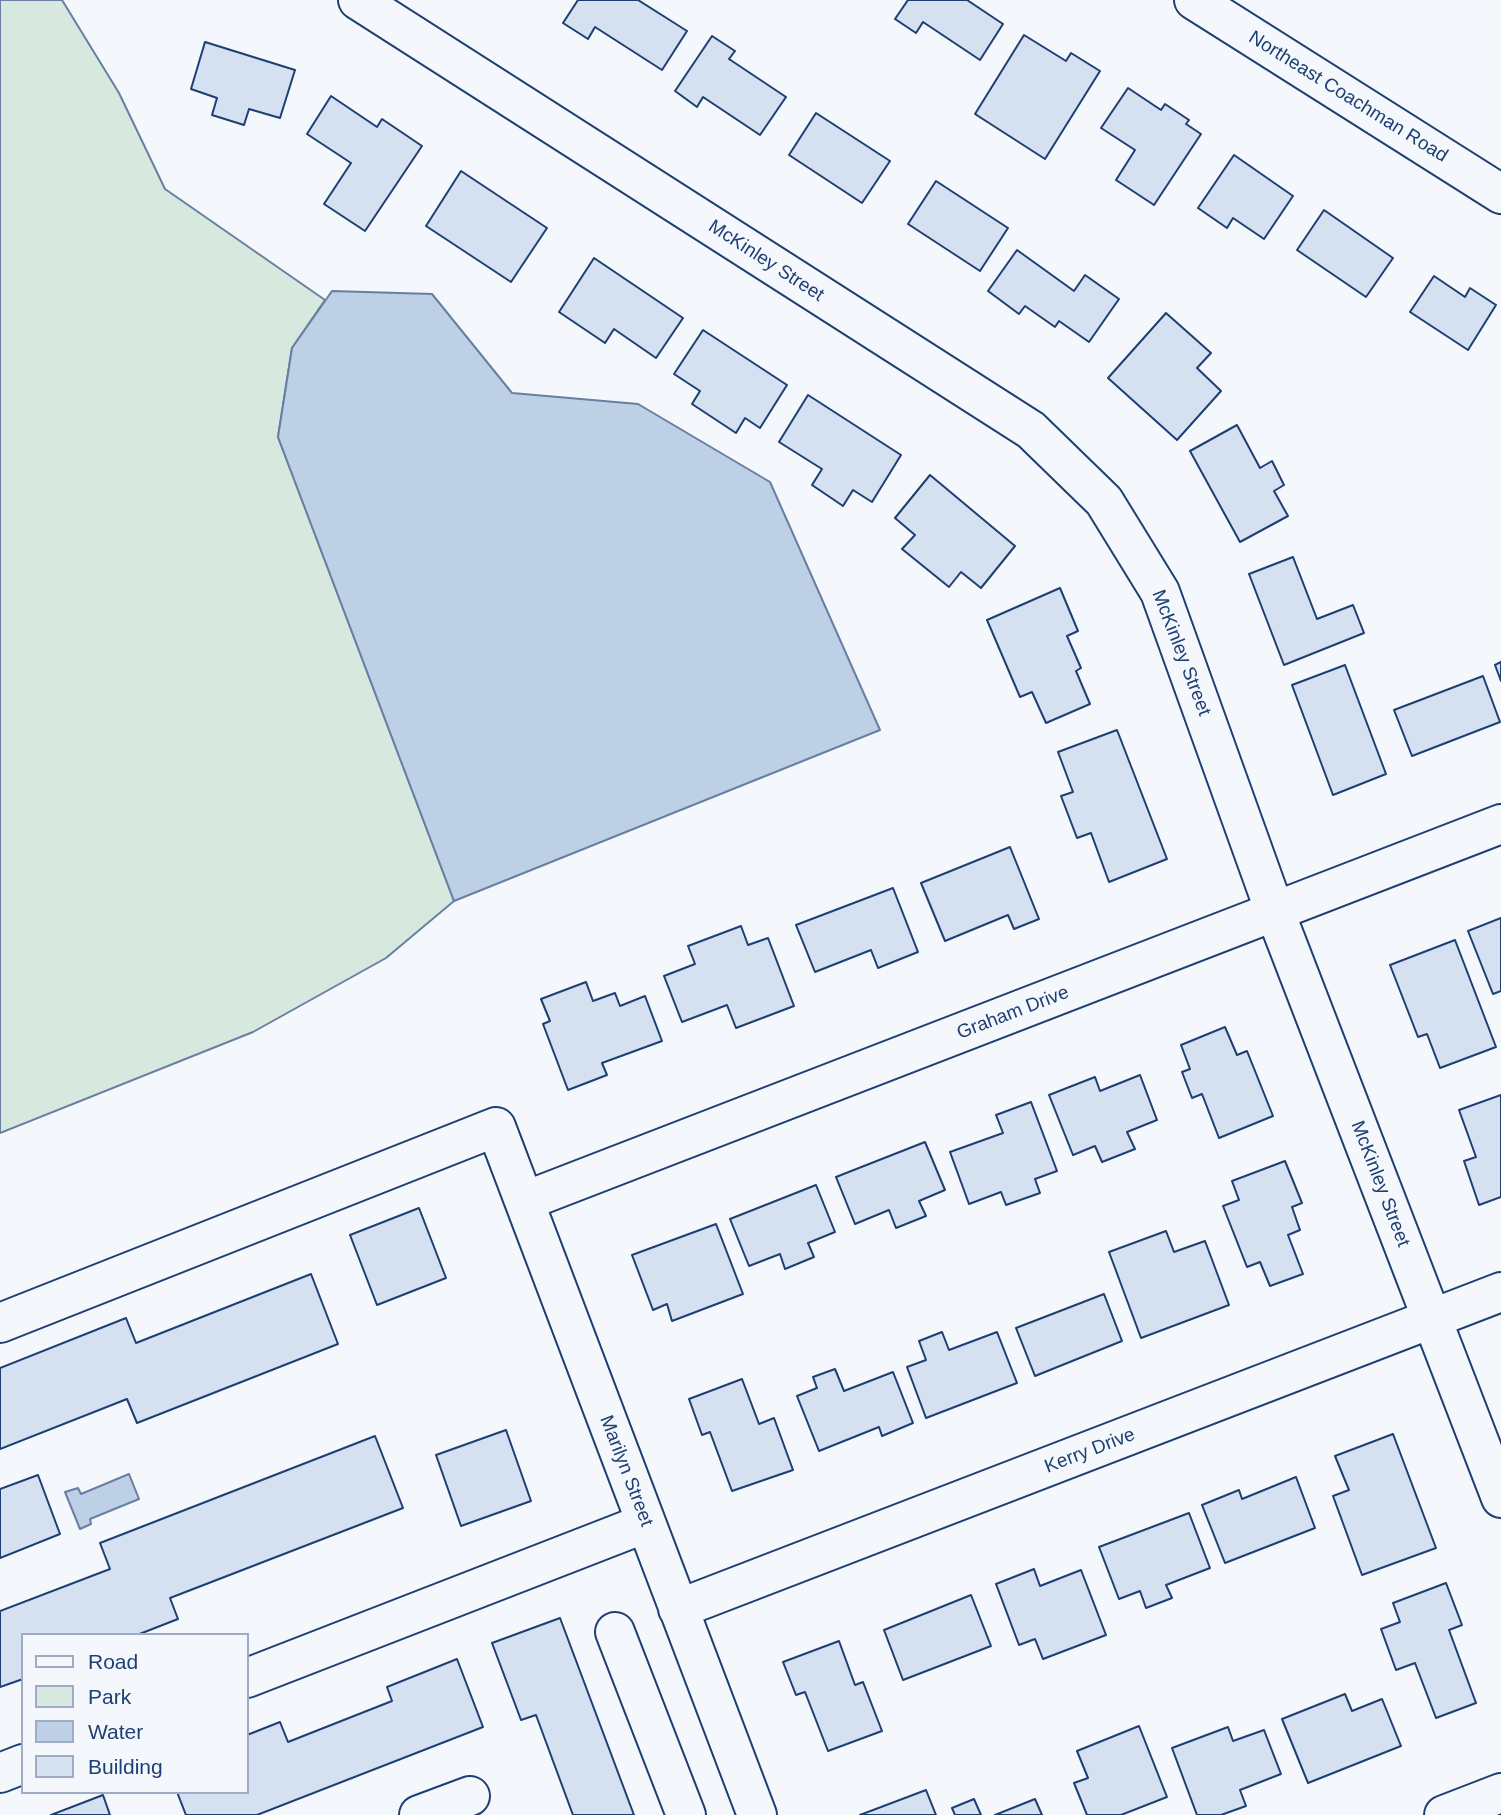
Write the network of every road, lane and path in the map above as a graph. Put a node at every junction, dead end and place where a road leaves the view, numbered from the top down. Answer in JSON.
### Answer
{"nodes":[{"id":1,"x":358,"y":0,"type":"edge"},
{"id":2,"x":1194,"y":0,"type":"edge"},
{"id":3,"x":1501,"y":194,"type":"edge"},
{"id":4,"x":1501,"y":824,"type":"edge"},
{"id":5,"x":1275,"y":912,"type":"junction"},
{"id":6,"x":525,"y":1201,"type":"junction"},
{"id":7,"x":1501,"y":1292,"type":"edge"},
{"id":8,"x":1432,"y":1319,"type":"junction"},
{"id":9,"x":0,"y":1323,"type":"edge"},
{"id":10,"x":1501,"y":1498,"type":"edge"},
{"id":11,"x":646,"y":1523,"type":"junction"},
{"id":12,"x":678,"y":1609,"type":"junction"},
{"id":13,"x":615,"y":1632,"type":"dead end"},
{"id":14,"x":248,"y":1678,"type":"edge"},
{"id":15,"x":21,"y":1765,"type":"edge"},
{"id":16,"x":0,"y":1773,"type":"edge"},
{"id":17,"x":1501,"y":1793,"type":"edge"},
{"id":18,"x":470,"y":1796,"type":"dead end"},
{"id":19,"x":419,"y":1815,"type":"edge"},
{"id":20,"x":686,"y":1815,"type":"edge"},
{"id":21,"x":757,"y":1815,"type":"edge"},
{"id":22,"x":1444,"y":1815,"type":"edge"}],
"edges":[{"from":1,"to":5,"type":"street","name":"McKinley Street"},
{"from":2,"to":3,"type":"street","name":"Northeast Coachman Road"},
{"from":4,"to":5,"type":"street","name":"Graham Drive"},
{"from":5,"to":6,"type":"street","name":"Graham Drive"},
{"from":5,"to":8,"type":"street","name":"McKinley Street"},
{"from":6,"to":9,"type":"street","name":"Marilyn Street"},
{"from":6,"to":11,"type":"street","name":"Marilyn Street"},
{"from":7,"to":8,"type":"street","name":"Kerry Drive"},
{"from":8,"to":10,"type":"street","name":"McKinley Street"},
{"from":8,"to":12,"type":"street","name":"Kerry Drive"},
{"from":11,"to":12,"type":"street","name":"Marilyn Street"},
{"from":11,"to":14,"type":"street"},
{"from":12,"to":21,"type":"street","name":"Marilyn Street"},
{"from":13,"to":20,"type":"street"},
{"from":15,"to":16,"type":"street"},
{"from":17,"to":22,"type":"street"},
{"from":18,"to":19,"type":"street"}]}
